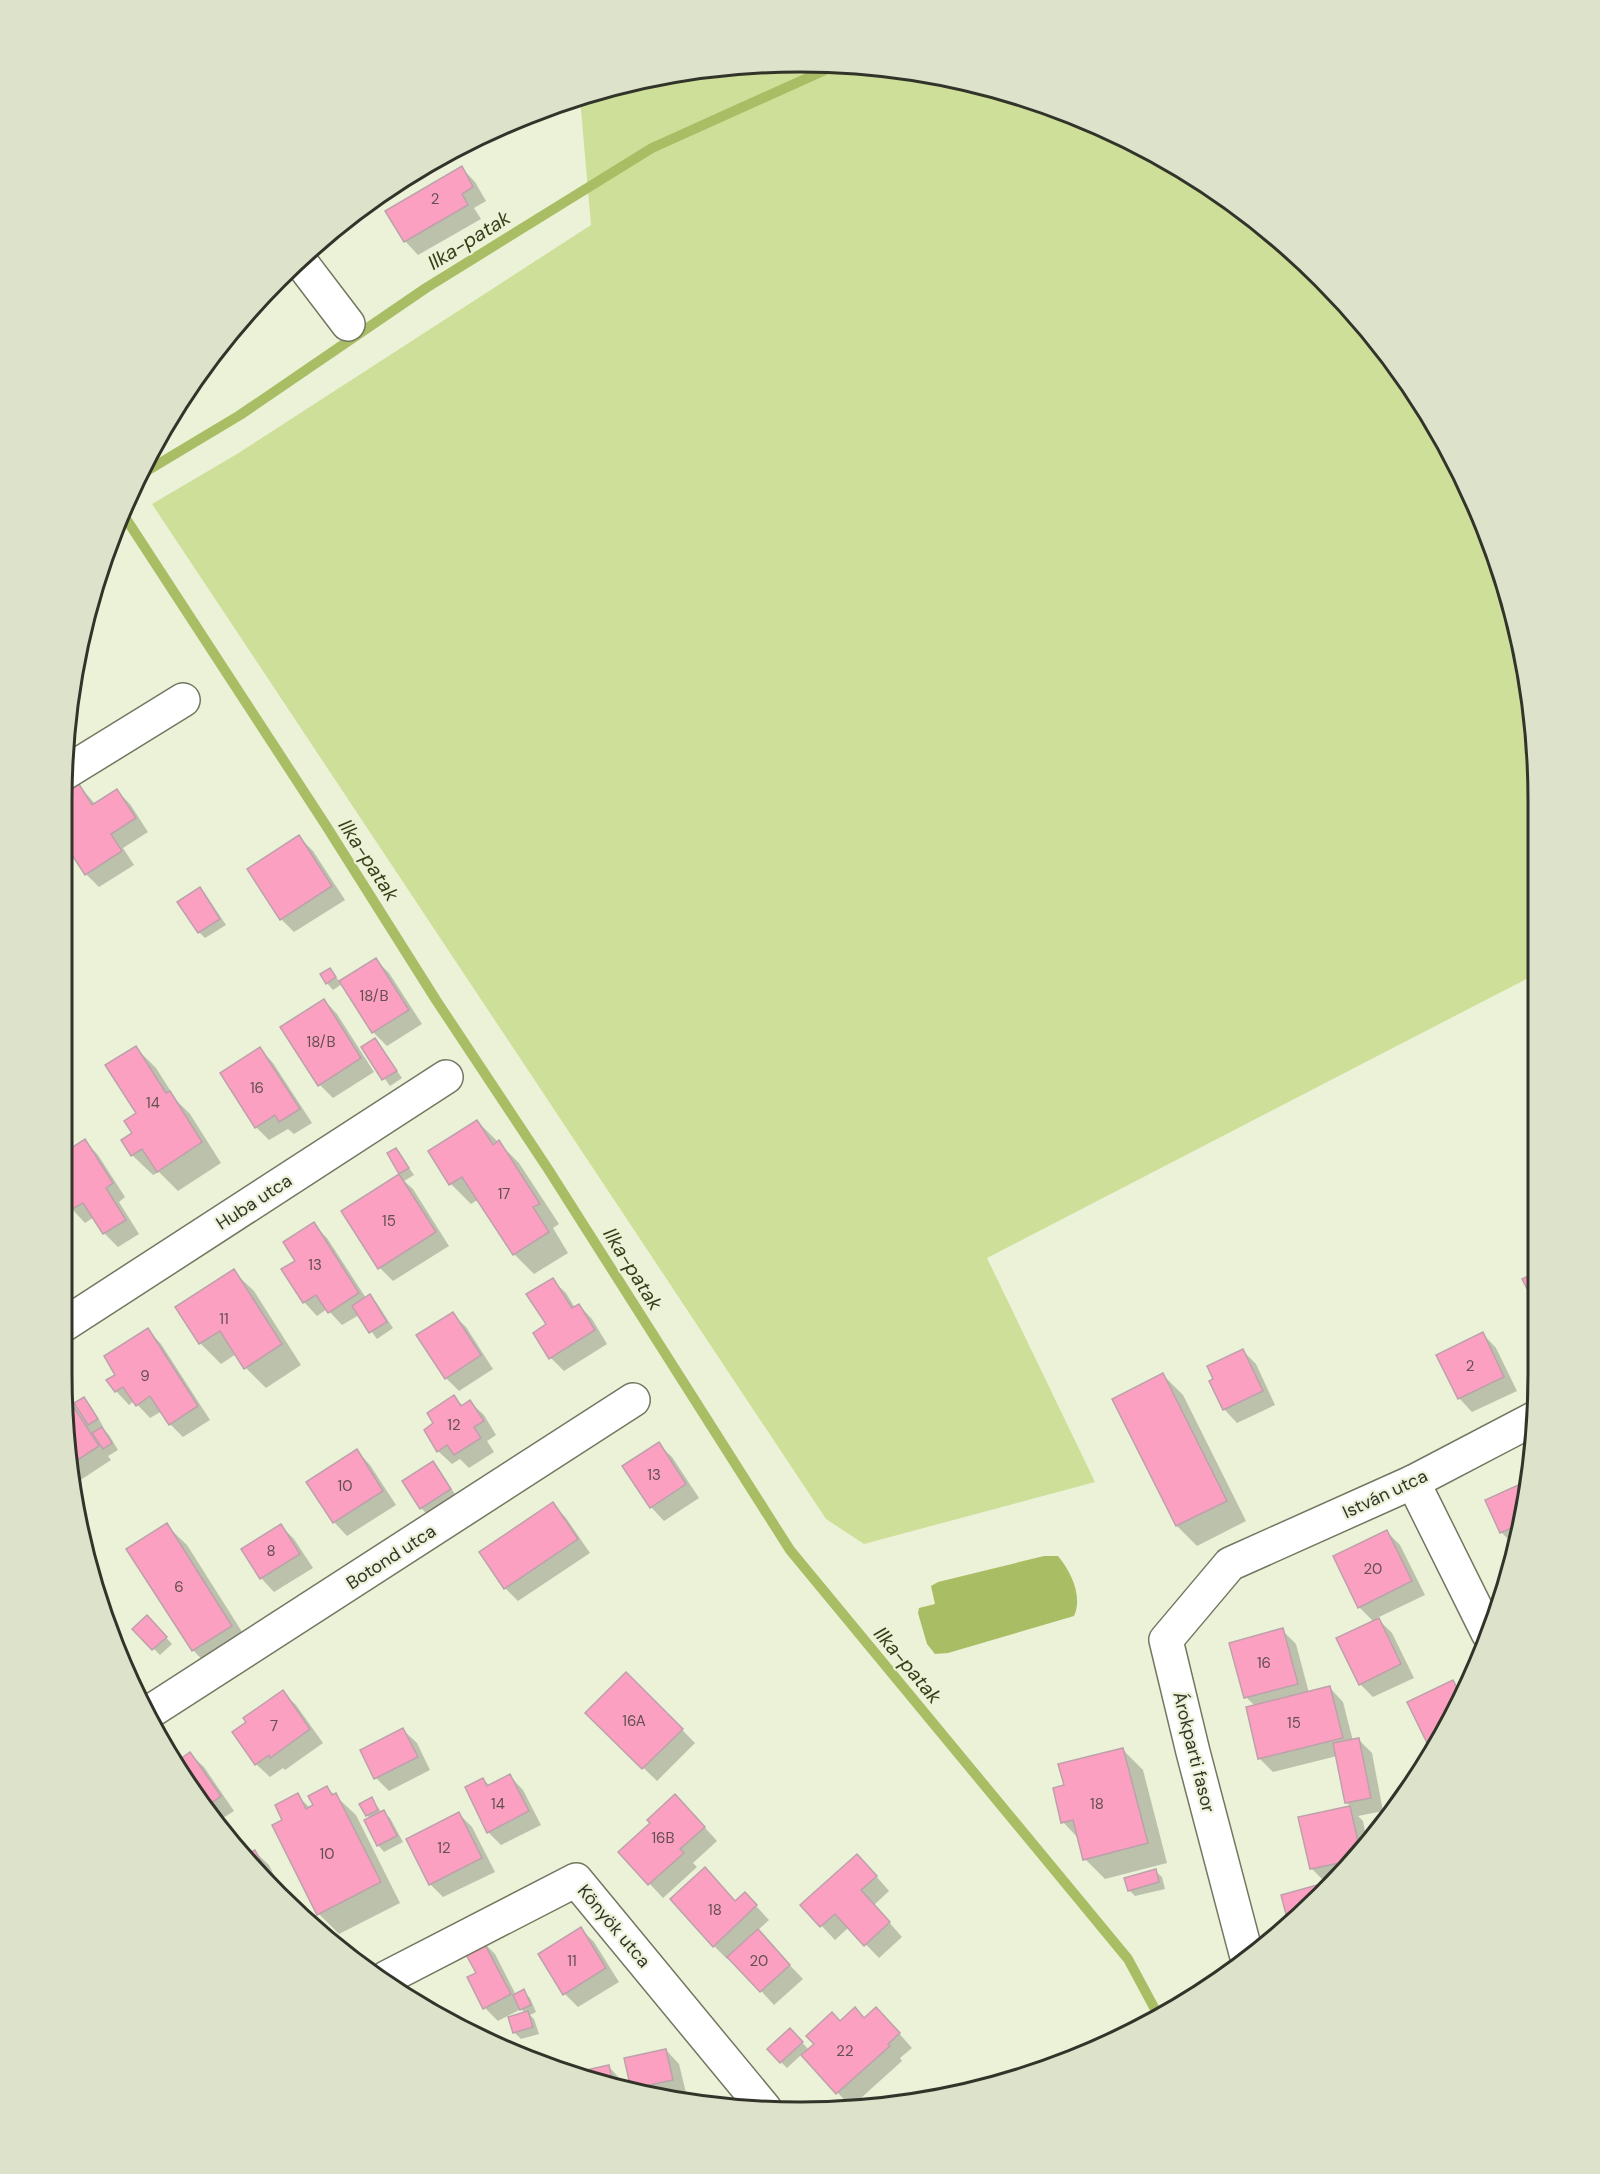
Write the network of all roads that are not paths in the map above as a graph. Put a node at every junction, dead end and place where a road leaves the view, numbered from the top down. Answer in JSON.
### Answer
{"nodes":[{"id":1,"x":305,"y":267,"type":"edge"},
{"id":2,"x":348,"y":324,"type":"dead end"},
{"id":3,"x":183,"y":700,"type":"dead end"},
{"id":4,"x":73,"y":768,"type":"edge"},
{"id":5,"x":446,"y":1077,"type":"dead end"},
{"id":6,"x":72,"y":1320,"type":"edge"},
{"id":7,"x":633,"y":1400,"type":"dead end"},
{"id":8,"x":1526,"y":1423,"type":"edge"},
{"id":9,"x":1413,"y":1482,"type":"junction"},
{"id":10,"x":1230,"y":1564,"type":"joint"},
{"id":11,"x":1483,"y":1624,"type":"edge"},
{"id":12,"x":154,"y":1709,"type":"edge"},
{"id":13,"x":1245,"y":1950,"type":"edge"},
{"id":14,"x":391,"y":1975,"type":"edge"},
{"id":15,"x":758,"y":2100,"type":"edge"}],
"edges":[{"from":1,"to":2,"type":"street"},
{"from":3,"to":4,"type":"street"},
{"from":5,"to":6,"type":"street","name":"Huba utca"},
{"from":7,"to":12,"type":"street","name":"Botond utca"},
{"from":8,"to":9,"type":"street","name":"István utca"},
{"from":9,"to":10,"type":"street","name":"István utca"},
{"from":9,"to":11,"type":"street"},
{"from":10,"to":13,"type":"street","name":"Árokparti fasor"},
{"from":14,"to":15,"type":"street","name":"Könyök utca"}]}
